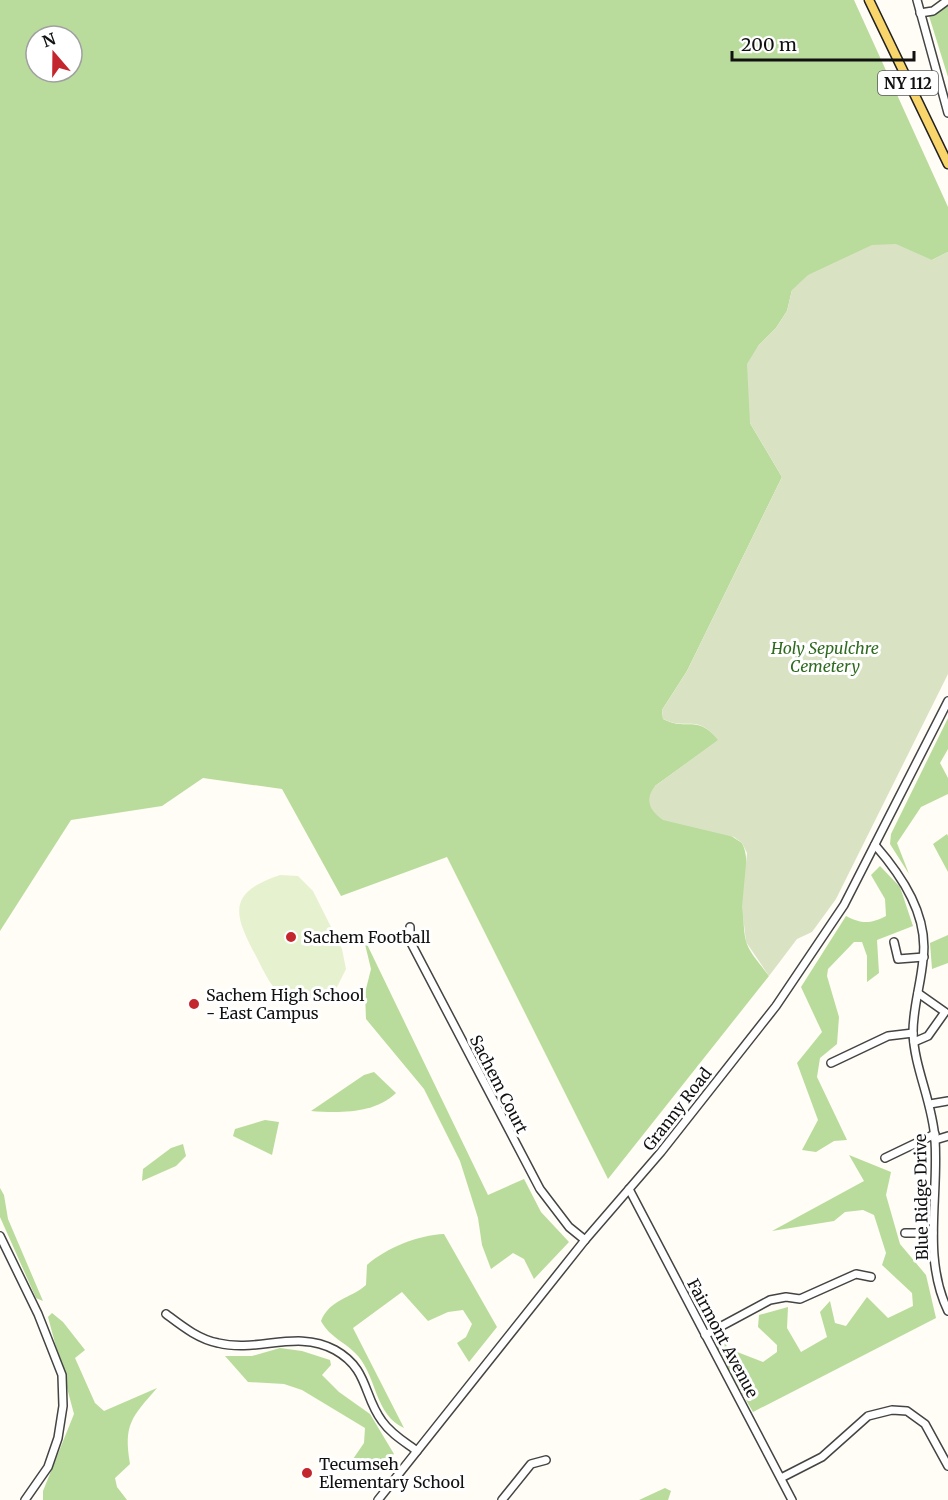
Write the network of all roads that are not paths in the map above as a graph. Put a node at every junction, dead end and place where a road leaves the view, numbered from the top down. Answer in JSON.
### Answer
{"nodes":[{"id":1,"x":869,"y":0,"type":"edge"},
{"id":2,"x":917,"y":0,"type":"edge"},
{"id":3,"x":948,"y":0,"type":"edge"},
{"id":4,"x":920,"y":13,"type":"junction"},
{"id":5,"x":948,"y":113,"type":"edge"},
{"id":6,"x":948,"y":164,"type":"edge"},
{"id":7,"x":948,"y":701,"type":"edge"},
{"id":8,"x":875,"y":845,"type":"junction"},
{"id":9,"x":410,"y":927,"type":"dead end"},
{"id":10,"x":894,"y":942,"type":"dead end"},
{"id":11,"x":924,"y":957,"type":"junction"},
{"id":12,"x":918,"y":993,"type":"junction"},
{"id":13,"x":913,"y":1033,"type":"junction"},
{"id":14,"x":914,"y":1042,"type":"junction"},
{"id":15,"x":831,"y":1063,"type":"dead end"},
{"id":16,"x":948,"y":1101,"type":"edge"},
{"id":17,"x":930,"y":1104,"type":"junction"},
{"id":18,"x":948,"y":1136,"type":"edge"},
{"id":19,"x":935,"y":1137,"type":"junction"},
{"id":20,"x":885,"y":1158,"type":"dead end"},
{"id":21,"x":629,"y":1189,"type":"junction"},
{"id":22,"x":905,"y":1233,"type":"dead end"},
{"id":23,"x":933,"y":1233,"type":"junction"},
{"id":24,"x":0,"y":1236,"type":"edge"},
{"id":25,"x":585,"y":1240,"type":"junction"},
{"id":26,"x":871,"y":1277,"type":"dead end"},
{"id":27,"x":947,"y":1307,"type":"edge"},
{"id":28,"x":166,"y":1314,"type":"dead end"},
{"id":29,"x":705,"y":1335,"type":"junction"},
{"id":30,"x":417,"y":1451,"type":"junction"},
{"id":31,"x":546,"y":1460,"type":"dead end"},
{"id":32,"x":948,"y":1466,"type":"edge"},
{"id":33,"x":781,"y":1478,"type":"junction"},
{"id":34,"x":25,"y":1500,"type":"edge"},
{"id":35,"x":378,"y":1500,"type":"edge"},
{"id":36,"x":502,"y":1500,"type":"edge"},
{"id":37,"x":792,"y":1500,"type":"edge"}],
"edges":[{"from":1,"to":6,"type":"main road","number":"NY 112"},
{"from":2,"to":4,"type":"street"},
{"from":3,"to":4,"type":"street"},
{"from":4,"to":5,"type":"street"},
{"from":7,"to":8,"type":"street","name":"Granny Road"},
{"from":8,"to":11,"type":"street","name":"Blue Ridge Drive"},
{"from":8,"to":21,"type":"street","name":"Granny Road"},
{"from":9,"to":25,"type":"street","name":"Sachem Court"},
{"from":10,"to":11,"type":"street"},
{"from":11,"to":12,"type":"street","name":"Blue Ridge Drive"},
{"from":12,"to":13,"type":"street","name":"Blue Ridge Drive"},
{"from":12,"to":14,"type":"street"},
{"from":13,"to":14,"type":"street","name":"Blue Ridge Drive"},
{"from":13,"to":15,"type":"street"},
{"from":14,"to":17,"type":"street","name":"Blue Ridge Drive"},
{"from":16,"to":17,"type":"street"},
{"from":17,"to":19,"type":"street","name":"Blue Ridge Drive"},
{"from":18,"to":19,"type":"street"},
{"from":19,"to":20,"type":"street"},
{"from":19,"to":23,"type":"street","name":"Blue Ridge Drive"},
{"from":21,"to":25,"type":"street","name":"Granny Road"},
{"from":21,"to":29,"type":"street","name":"Fairmont Avenue"},
{"from":22,"to":23,"type":"street"},
{"from":23,"to":27,"type":"street","name":"Blue Ridge Drive"},
{"from":24,"to":34,"type":"street"},
{"from":25,"to":30,"type":"street","name":"Granny Road"},
{"from":26,"to":29,"type":"street"},
{"from":28,"to":30,"type":"street"},
{"from":29,"to":33,"type":"street","name":"Fairmont Avenue"},
{"from":30,"to":35,"type":"street","name":"Granny Road"},
{"from":31,"to":36,"type":"street"},
{"from":32,"to":33,"type":"street"},
{"from":33,"to":37,"type":"street","name":"Fairmont Avenue"}]}
